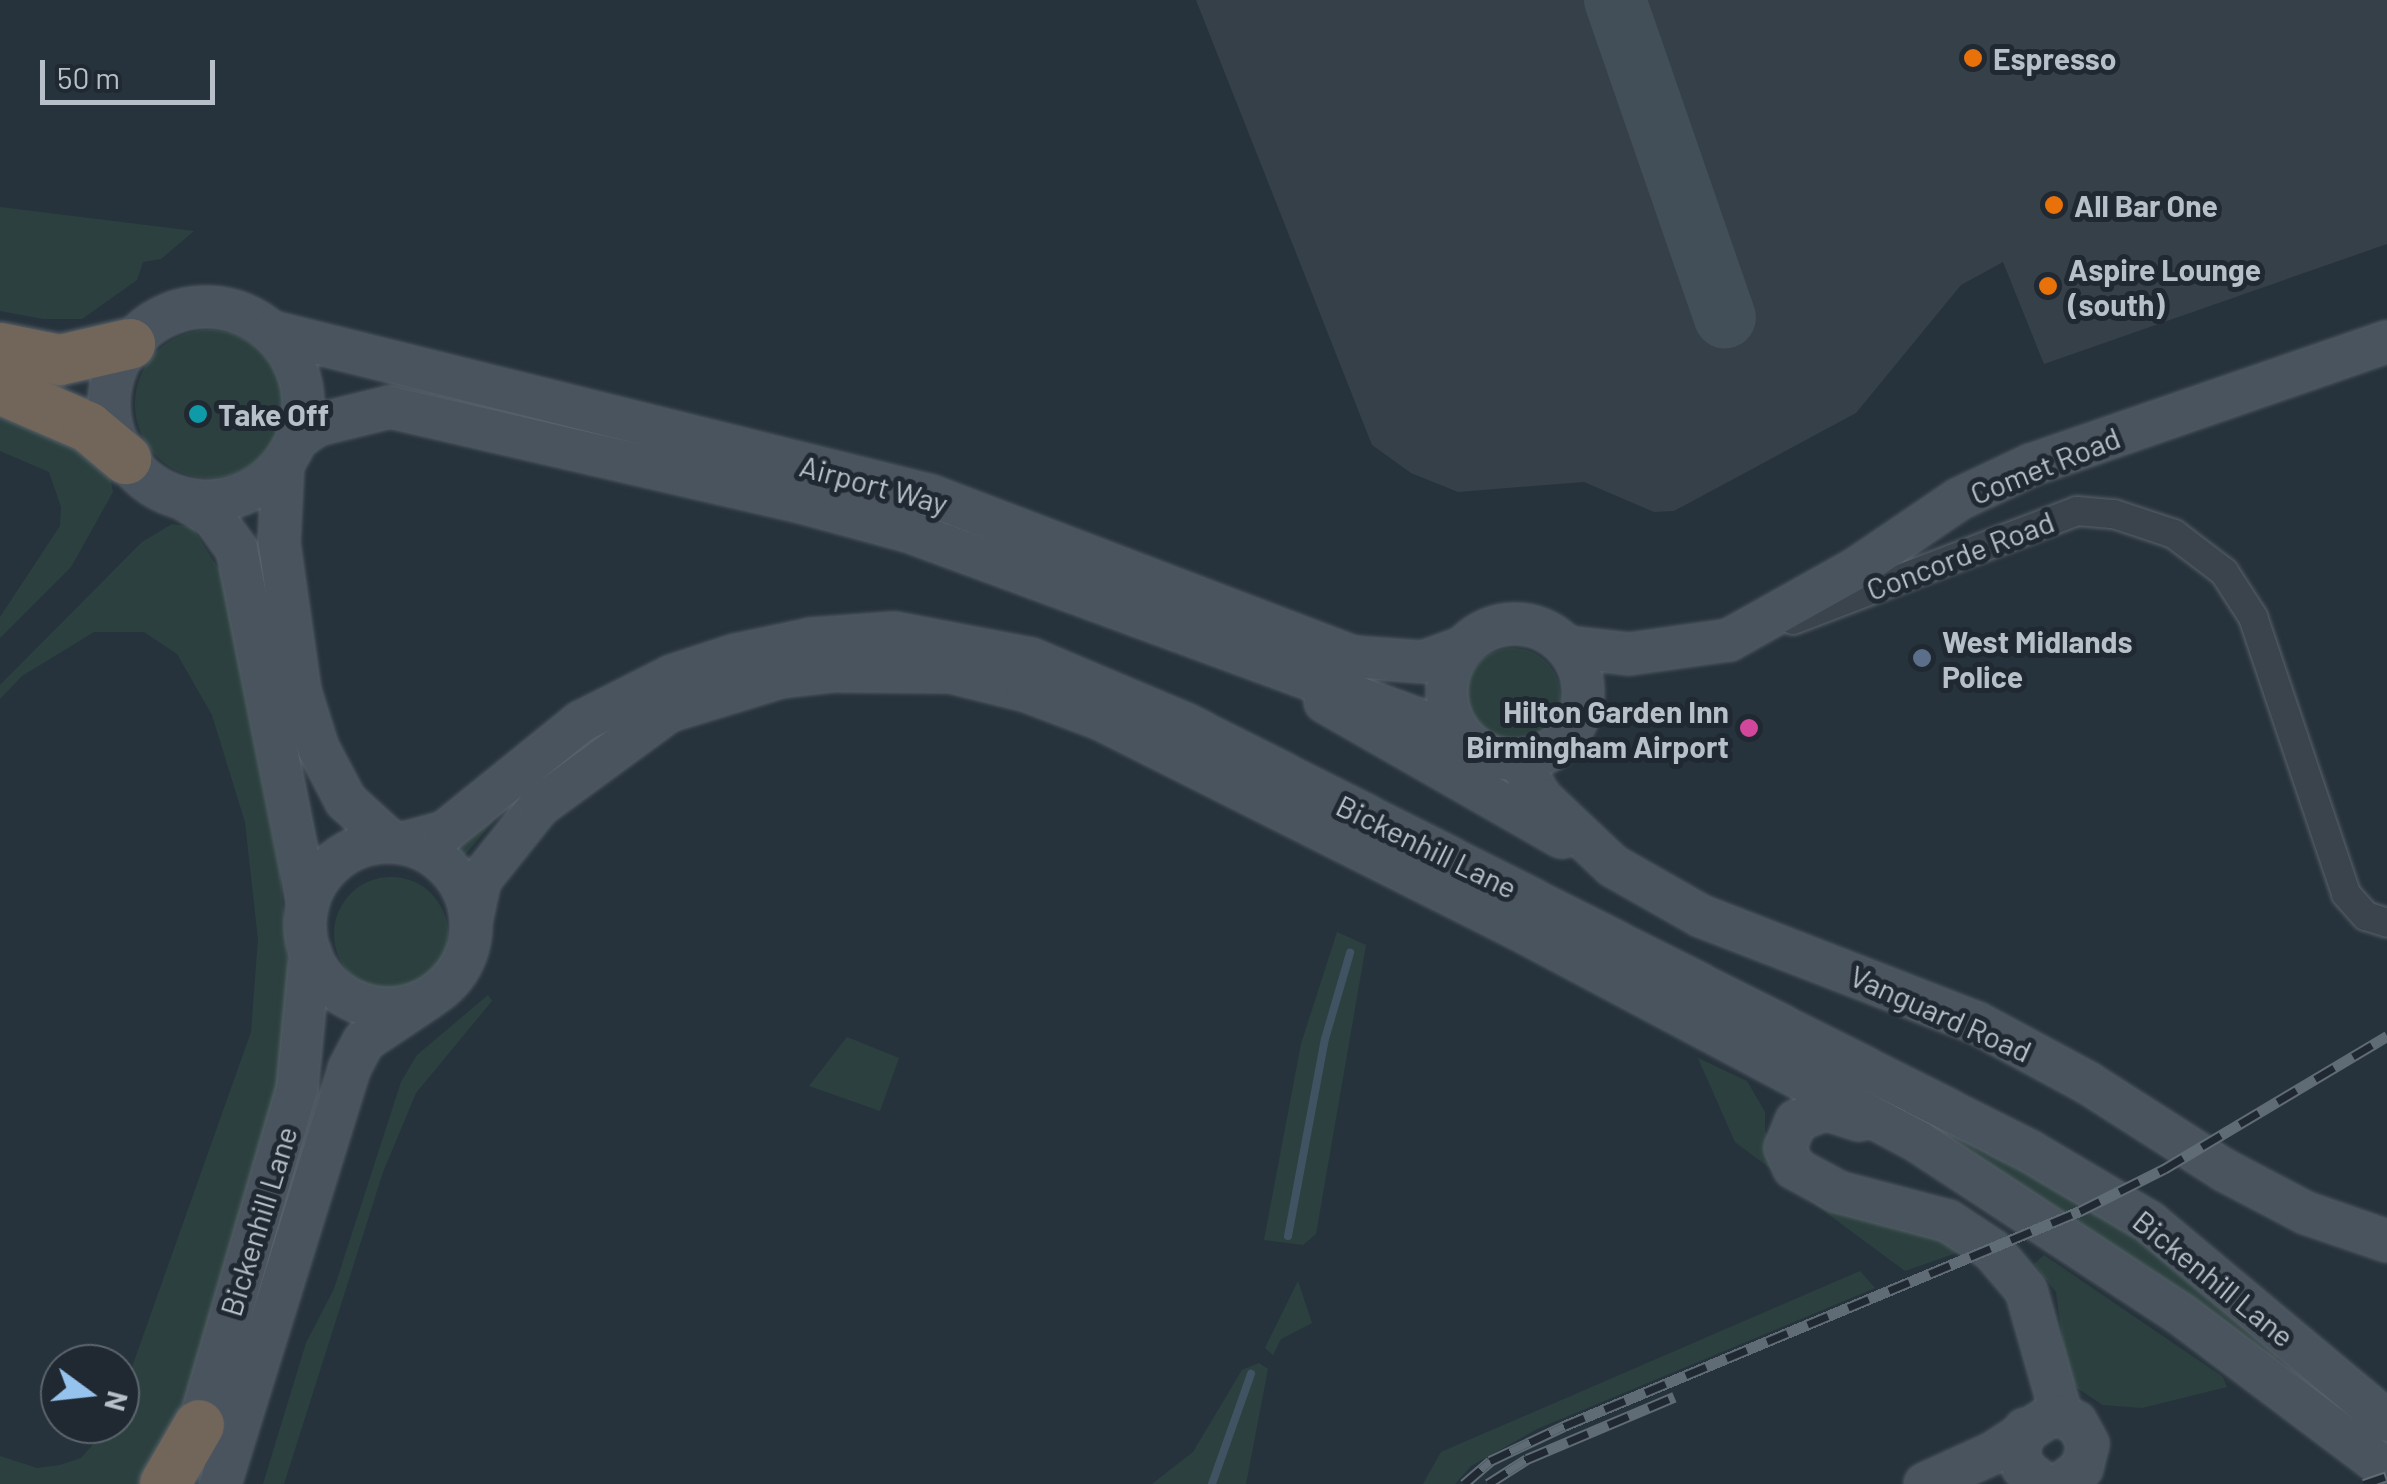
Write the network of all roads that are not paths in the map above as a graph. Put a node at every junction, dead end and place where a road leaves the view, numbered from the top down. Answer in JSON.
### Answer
{"nodes":[{"id":1,"x":272,"y":332,"type":"junction"},
{"id":2,"x":2387,"y":342,"type":"edge"},
{"id":3,"x":130,"y":344,"type":"junction"},
{"id":4,"x":0,"y":348,"type":"edge"},
{"id":5,"x":0,"y":389,"type":"edge"},
{"id":6,"x":290,"y":452,"type":"junction"},
{"id":7,"x":126,"y":459,"type":"junction"},
{"id":8,"x":184,"y":499,"type":"junction"},
{"id":9,"x":1729,"y":640,"type":"junction"},
{"id":10,"x":1566,"y":647,"type":"junction"},
{"id":11,"x":1462,"y":648,"type":"junction"},
{"id":12,"x":1260,"y":659,"type":"junction"},
{"id":13,"x":1461,"y":735,"type":"junction"},
{"id":14,"x":1520,"y":761,"type":"junction"},
{"id":15,"x":398,"y":842,"type":"junction"},
{"id":16,"x":1613,"y":866,"type":"junction"},
{"id":17,"x":308,"y":904,"type":"junction"},
{"id":18,"x":471,"y":922,"type":"junction"},
{"id":19,"x":2387,"y":923,"type":"edge"},
{"id":20,"x":310,"y":953,"type":"junction"},
{"id":21,"x":427,"y":998,"type":"junction"},
{"id":22,"x":1919,"y":1142,"type":"junction"},
{"id":23,"x":2387,"y":1241,"type":"edge"},
{"id":24,"x":2386,"y":1421,"type":"edge"},
{"id":25,"x":2044,"y":1423,"type":"junction"},
{"id":26,"x":198,"y":1425,"type":"junction"},
{"id":27,"x":2387,"y":1469,"type":"edge"},
{"id":28,"x":2038,"y":1483,"type":"edge"},
{"id":29,"x":165,"y":1484,"type":"edge"},
{"id":30,"x":182,"y":1484,"type":"edge"},
{"id":31,"x":220,"y":1484,"type":"edge"},
{"id":32,"x":1925,"y":1484,"type":"edge"}],
"edges":[{"from":1,"to":3,"type":"street"},
{"from":1,"to":6,"type":"street"},
{"from":1,"to":11,"type":"street","name":"Airport Way"},
{"from":2,"to":9,"type":"street","name":"Comet Road"},
{"from":3,"to":4,"type":"highway"},
{"from":3,"to":7,"type":"street"},
{"from":5,"to":7,"type":"highway"},
{"from":6,"to":8,"type":"street"},
{"from":6,"to":12,"type":"street","name":"Airport Way"},
{"from":6,"to":15,"type":"street"},
{"from":7,"to":8,"type":"street"},
{"from":8,"to":17,"type":"street"},
{"from":9,"to":10,"type":"street","name":"Concorde Road"},
{"from":9,"to":19,"type":"street","name":"Concorde Road"},
{"from":10,"to":11,"type":"street"},
{"from":10,"to":14,"type":"street"},
{"from":11,"to":13,"type":"street"},
{"from":12,"to":13,"type":"street","name":"Airport Way"},
{"from":12,"to":16,"type":"street"},
{"from":13,"to":14,"type":"street"},
{"from":14,"to":16,"type":"street","name":"Vanguard Road"},
{"from":15,"to":17,"type":"street"},
{"from":15,"to":18,"type":"street"},
{"from":15,"to":24,"type":"street","name":"Bickenhill Lane"},
{"from":16,"to":23,"type":"street","name":"Vanguard Road"},
{"from":17,"to":20,"type":"street"},
{"from":18,"to":21,"type":"street"},
{"from":18,"to":22,"type":"street","name":"Bickenhill Lane"},
{"from":20,"to":21,"type":"street"},
{"from":20,"to":26,"type":"street","name":"Bickenhill Lane"},
{"from":21,"to":31,"type":"street","name":"Bickenhill Lane"},
{"from":22,"to":25,"type":"street"},
{"from":22,"to":27,"type":"street","name":"Bickenhill Lane"},
{"from":25,"to":28,"type":"street"},
{"from":25,"to":28,"type":"street"},
{"from":25,"to":32,"type":"street"},
{"from":26,"to":29,"type":"highway"},
{"from":26,"to":30,"type":"street","name":"Bickenhill Lane"}]}
